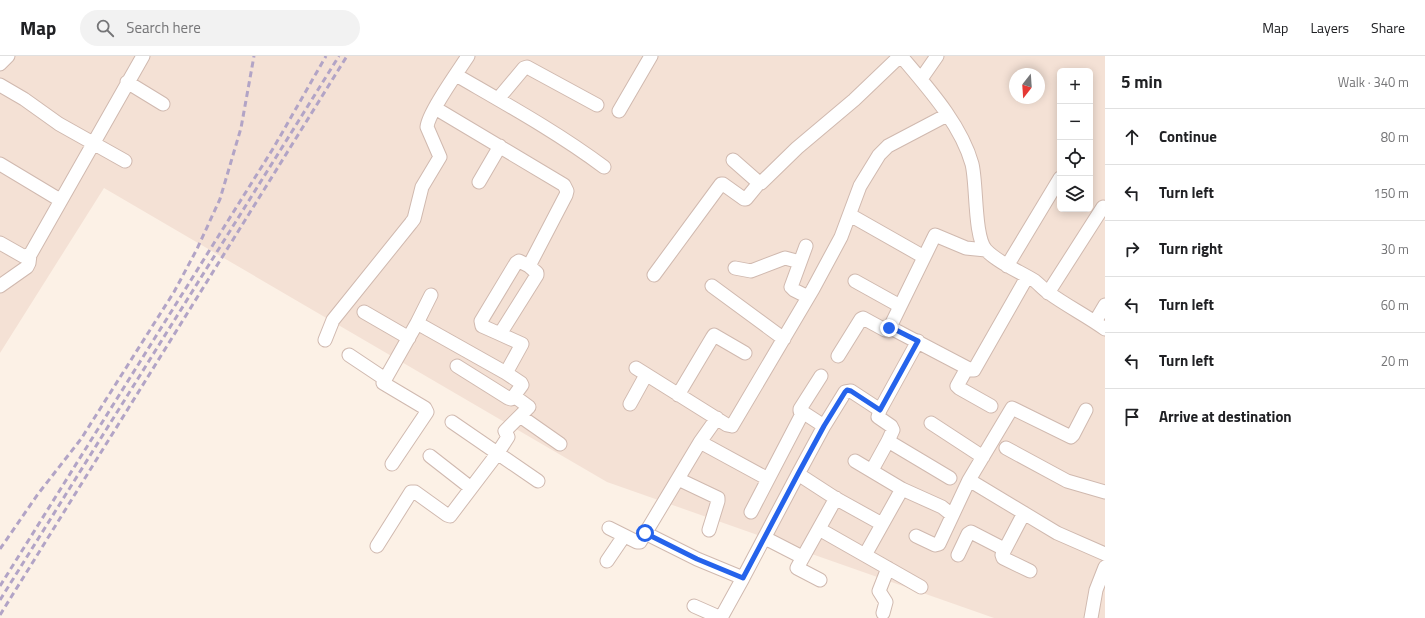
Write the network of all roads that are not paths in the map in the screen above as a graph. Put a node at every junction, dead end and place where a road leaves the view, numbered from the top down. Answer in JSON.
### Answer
{"nodes":[{"id":1,"x":8,"y":56,"type":"edge"},
{"id":2,"x":143,"y":56,"type":"edge"},
{"id":3,"x":468,"y":56,"type":"edge"},
{"id":4,"x":651,"y":56,"type":"edge"},
{"id":5,"x":937,"y":56,"type":"edge"},
{"id":6,"x":0,"y":64,"type":"edge"},
{"id":7,"x":910,"y":66,"type":"edge"},
{"id":8,"x":456,"y":74,"type":"junction"},
{"id":9,"x":127,"y":82,"type":"junction"},
{"id":10,"x":0,"y":85,"type":"edge"},
{"id":11,"x":498,"y":100,"type":"junction"},
{"id":12,"x":163,"y":104,"type":"dead end"},
{"id":13,"x":597,"y":104,"type":"dead end"},
{"id":14,"x":435,"y":108,"type":"junction"},
{"id":15,"x":619,"y":111,"type":"dead end"},
{"id":16,"x":947,"y":115,"type":"junction"},
{"id":17,"x":94,"y":144,"type":"junction"},
{"id":18,"x":500,"y":146,"type":"junction"},
{"id":19,"x":733,"y":160,"type":"dead end"},
{"id":20,"x":125,"y":161,"type":"dead end"},
{"id":21,"x":0,"y":164,"type":"edge"},
{"id":22,"x":604,"y":167,"type":"dead end"},
{"id":23,"x":478,"y":182,"type":"dead end"},
{"id":24,"x":759,"y":183,"type":"junction"},
{"id":25,"x":1057,"y":183,"type":"edge"},
{"id":26,"x":60,"y":200,"type":"junction"},
{"id":27,"x":1103,"y":207,"type":"dead end"},
{"id":28,"x":850,"y":215,"type":"junction"},
{"id":29,"x":0,"y":243,"type":"edge"},
{"id":30,"x":806,"y":246,"type":"dead end"},
{"id":31,"x":986,"y":250,"type":"junction"},
{"id":32,"x":30,"y":255,"type":"junction"},
{"id":33,"x":924,"y":257,"type":"junction"},
{"id":34,"x":800,"y":262,"type":"junction"},
{"id":35,"x":529,"y":266,"type":"junction"},
{"id":36,"x":1007,"y":266,"type":"junction"},
{"id":37,"x":735,"y":268,"type":"dead end"},
{"id":38,"x":654,"y":275,"type":"dead end"},
{"id":39,"x":1027,"y":277,"type":"junction"},
{"id":40,"x":855,"y":281,"type":"dead end"},
{"id":41,"x":0,"y":286,"type":"edge"},
{"id":42,"x":712,"y":286,"type":"dead end"},
{"id":43,"x":1048,"y":293,"type":"junction"},
{"id":44,"x":430,"y":295,"type":"dead end"},
{"id":45,"x":808,"y":297,"type":"junction"},
{"id":46,"x":1105,"y":305,"type":"edge"},
{"id":47,"x":900,"y":306,"type":"junction"},
{"id":48,"x":364,"y":312,"type":"dead end"},
{"id":49,"x":417,"y":323,"type":"junction"},
{"id":50,"x":1100,"y":325,"type":"edge"},
{"id":51,"x":890,"y":327,"type":"junction"},
{"id":52,"x":500,"y":334,"type":"junction"},
{"id":53,"x":409,"y":338,"type":"junction"},
{"id":54,"x":784,"y":339,"type":"junction"},
{"id":55,"x":325,"y":340,"type":"dead end"},
{"id":56,"x":918,"y":341,"type":"junction"},
{"id":57,"x":745,"y":353,"type":"dead end"},
{"id":58,"x":349,"y":355,"type":"dead end"},
{"id":59,"x":838,"y":356,"type":"dead end"},
{"id":60,"x":457,"y":366,"type":"dead end"},
{"id":61,"x":967,"y":368,"type":"junction"},
{"id":62,"x":506,"y":373,"type":"junction"},
{"id":63,"x":821,"y":376,"type":"dead end"},
{"id":64,"x":385,"y":379,"type":"junction"},
{"id":65,"x":678,"y":395,"type":"junction"},
{"id":66,"x":514,"y":396,"type":"junction"},
{"id":67,"x":630,"y":404,"type":"dead end"},
{"id":68,"x":991,"y":406,"type":"dead end"},
{"id":69,"x":880,"y":410,"type":"junction"},
{"id":70,"x":1086,"y":410,"type":"dead end"},
{"id":71,"x":804,"y":413,"type":"junction"},
{"id":72,"x":520,"y":416,"type":"junction"},
{"id":73,"x":717,"y":418,"type":"junction"},
{"id":74,"x":452,"y":422,"type":"dead end"},
{"id":75,"x":931,"y":423,"type":"dead end"},
{"id":76,"x":824,"y":426,"type":"junction"},
{"id":77,"x":888,"y":441,"type":"junction"},
{"id":78,"x":700,"y":442,"type":"junction"},
{"id":79,"x":560,"y":444,"type":"dead end"},
{"id":80,"x":1006,"y":448,"type":"dead end"},
{"id":81,"x":497,"y":454,"type":"junction"},
{"id":82,"x":430,"y":456,"type":"dead end"},
{"id":83,"x":983,"y":457,"type":"junction"},
{"id":84,"x":855,"y":461,"type":"dead end"},
{"id":85,"x":392,"y":464,"type":"dead end"},
{"id":86,"x":872,"y":470,"type":"junction"},
{"id":87,"x":798,"y":474,"type":"junction"},
{"id":88,"x":950,"y":478,"type":"dead end"},
{"id":89,"x":678,"y":479,"type":"junction"},
{"id":90,"x":768,"y":479,"type":"junction"},
{"id":91,"x":969,"y":480,"type":"junction"},
{"id":92,"x":538,"y":481,"type":"dead end"},
{"id":93,"x":472,"y":488,"type":"junction"},
{"id":94,"x":902,"y":489,"type":"junction"},
{"id":95,"x":1105,"y":492,"type":"edge"},
{"id":96,"x":836,"y":498,"type":"junction"},
{"id":97,"x":751,"y":512,"type":"dead end"},
{"id":98,"x":1024,"y":513,"type":"junction"},
{"id":99,"x":952,"y":515,"type":"junction"},
{"id":100,"x":882,"y":524,"type":"junction"},
{"id":101,"x":609,"y":528,"type":"dead end"},
{"id":102,"x":819,"y":529,"type":"junction"},
{"id":103,"x":709,"y":530,"type":"dead end"},
{"id":104,"x":645,"y":533,"type":"junction"},
{"id":105,"x":624,"y":536,"type":"junction"},
{"id":106,"x":916,"y":536,"type":"dead end"},
{"id":107,"x":765,"y":538,"type":"junction"},
{"id":108,"x":377,"y":546,"type":"dead end"},
{"id":109,"x":1004,"y":549,"type":"junction"},
{"id":110,"x":1105,"y":554,"type":"edge"},
{"id":111,"x":865,"y":555,"type":"junction"},
{"id":112,"x":958,"y":555,"type":"dead end"},
{"id":113,"x":802,"y":557,"type":"junction"},
{"id":114,"x":607,"y":562,"type":"dead end"},
{"id":115,"x":888,"y":568,"type":"junction"},
{"id":116,"x":1105,"y":568,"type":"edge"},
{"id":117,"x":1030,"y":571,"type":"dead end"},
{"id":118,"x":743,"y":578,"type":"junction"},
{"id":119,"x":820,"y":580,"type":"dead end"},
{"id":120,"x":922,"y":587,"type":"dead end"},
{"id":121,"x":694,"y":606,"type":"dead end"},
{"id":122,"x":883,"y":613,"type":"dead end"},
{"id":123,"x":1091,"y":618,"type":"edge"}],
"edges":[{"from":1,"to":6,"type":"street"},
{"from":2,"to":9,"type":"street"},
{"from":3,"to":8,"type":"street"},
{"from":4,"to":15,"type":"street"},
{"from":5,"to":7,"type":"street"},
{"from":7,"to":16,"type":"street"},
{"from":7,"to":24,"type":"street"},
{"from":8,"to":11,"type":"street"},
{"from":8,"to":14,"type":"street"},
{"from":9,"to":12,"type":"street"},
{"from":9,"to":17,"type":"street"},
{"from":10,"to":17,"type":"street"},
{"from":11,"to":13,"type":"street"},
{"from":11,"to":22,"type":"street"},
{"from":14,"to":18,"type":"street"},
{"from":14,"to":55,"type":"street"},
{"from":16,"to":28,"type":"street"},
{"from":16,"to":31,"type":"street"},
{"from":17,"to":20,"type":"street"},
{"from":17,"to":26,"type":"street"},
{"from":18,"to":23,"type":"street"},
{"from":18,"to":35,"type":"street"},
{"from":19,"to":24,"type":"street"},
{"from":21,"to":26,"type":"street"},
{"from":24,"to":38,"type":"street"},
{"from":25,"to":36,"type":"street"},
{"from":26,"to":32,"type":"street"},
{"from":27,"to":43,"type":"street"},
{"from":28,"to":33,"type":"street"},
{"from":28,"to":45,"type":"street"},
{"from":29,"to":32,"type":"street"},
{"from":30,"to":34,"type":"street"},
{"from":31,"to":33,"type":"street"},
{"from":31,"to":36,"type":"street"},
{"from":32,"to":41,"type":"street"},
{"from":33,"to":47,"type":"street"},
{"from":34,"to":37,"type":"street"},
{"from":34,"to":45,"type":"street"},
{"from":35,"to":52,"type":"street"},
{"from":35,"to":52,"type":"street"},
{"from":36,"to":39,"type":"street"},
{"from":39,"to":43,"type":"street"},
{"from":39,"to":61,"type":"street"},
{"from":40,"to":47,"type":"street"},
{"from":42,"to":54,"type":"street"},
{"from":43,"to":50,"type":"street"},
{"from":44,"to":49,"type":"street"},
{"from":45,"to":54,"type":"street"},
{"from":46,"to":50,"type":"street"},
{"from":47,"to":51,"type":"street"},
{"from":48,"to":53,"type":"street"},
{"from":49,"to":53,"type":"street"},
{"from":49,"to":62,"type":"street"},
{"from":51,"to":56,"type":"street"},
{"from":51,"to":59,"type":"street"},
{"from":52,"to":62,"type":"street"},
{"from":53,"to":64,"type":"street"},
{"from":54,"to":73,"type":"street"},
{"from":56,"to":61,"type":"street"},
{"from":56,"to":69,"type":"street"},
{"from":57,"to":65,"type":"street"},
{"from":58,"to":64,"type":"street"},
{"from":60,"to":66,"type":"street"},
{"from":61,"to":68,"type":"street"},
{"from":62,"to":66,"type":"street"},
{"from":63,"to":71,"type":"street"},
{"from":64,"to":85,"type":"street"},
{"from":65,"to":67,"type":"street"},
{"from":65,"to":73,"type":"street"},
{"from":66,"to":72,"type":"street"},
{"from":69,"to":76,"type":"street"},
{"from":69,"to":77,"type":"street"},
{"from":70,"to":83,"type":"street"},
{"from":71,"to":76,"type":"street"},
{"from":71,"to":90,"type":"street"},
{"from":72,"to":79,"type":"street"},
{"from":72,"to":81,"type":"street"},
{"from":73,"to":78,"type":"street"},
{"from":74,"to":81,"type":"street"},
{"from":75,"to":83,"type":"street"},
{"from":76,"to":87,"type":"street"},
{"from":77,"to":86,"type":"street"},
{"from":77,"to":88,"type":"street"},
{"from":78,"to":89,"type":"street"},
{"from":78,"to":90,"type":"street"},
{"from":80,"to":95,"type":"street"},
{"from":81,"to":92,"type":"street"},
{"from":81,"to":93,"type":"street"},
{"from":82,"to":93,"type":"street"},
{"from":83,"to":91,"type":"street"},
{"from":84,"to":86,"type":"street"},
{"from":86,"to":94,"type":"street"},
{"from":87,"to":96,"type":"street"},
{"from":87,"to":107,"type":"street"},
{"from":89,"to":103,"type":"street"},
{"from":89,"to":104,"type":"street"},
{"from":90,"to":97,"type":"street"},
{"from":91,"to":98,"type":"street"},
{"from":91,"to":99,"type":"street"},
{"from":93,"to":108,"type":"street"},
{"from":94,"to":99,"type":"street"},
{"from":94,"to":100,"type":"street"},
{"from":96,"to":100,"type":"street"},
{"from":96,"to":102,"type":"street"},
{"from":98,"to":109,"type":"street"},
{"from":98,"to":110,"type":"street"},
{"from":99,"to":106,"type":"street"},
{"from":100,"to":111,"type":"street"},
{"from":101,"to":105,"type":"street"},
{"from":102,"to":111,"type":"street"},
{"from":102,"to":113,"type":"street"},
{"from":104,"to":105,"type":"street"},
{"from":104,"to":118,"type":"street"},
{"from":105,"to":114,"type":"street"},
{"from":107,"to":113,"type":"street"},
{"from":107,"to":118,"type":"street"},
{"from":109,"to":112,"type":"street"},
{"from":109,"to":117,"type":"street"},
{"from":111,"to":115,"type":"street"},
{"from":113,"to":119,"type":"street"},
{"from":115,"to":120,"type":"street"},
{"from":115,"to":122,"type":"street"},
{"from":116,"to":123,"type":"street"},
{"from":118,"to":121,"type":"street"}]}
